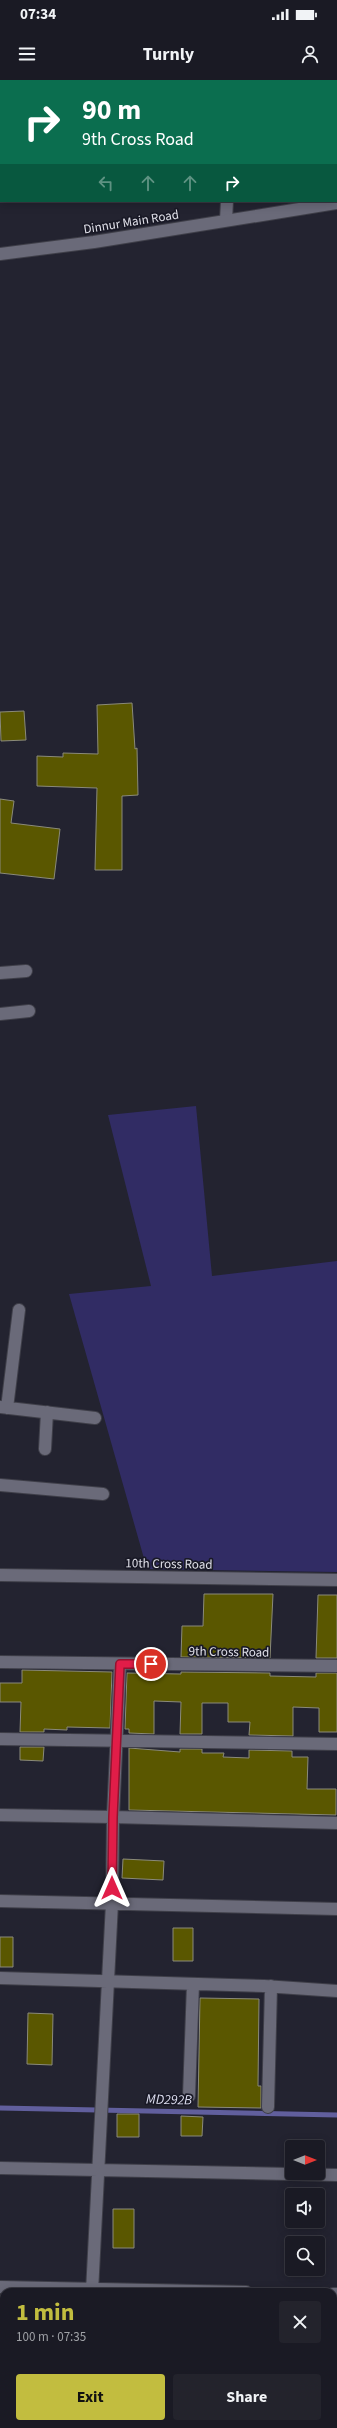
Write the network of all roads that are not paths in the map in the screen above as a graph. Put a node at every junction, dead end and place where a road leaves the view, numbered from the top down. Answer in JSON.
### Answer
{"nodes":[{"id":1,"x":227,"y":202,"type":"edge"},
{"id":2,"x":337,"y":203,"type":"edge"},
{"id":3,"x":226,"y":220,"type":"junction"},
{"id":4,"x":0,"y":254,"type":"edge"},
{"id":5,"x":26,"y":971,"type":"dead end"},
{"id":6,"x":0,"y":973,"type":"edge"},
{"id":7,"x":29,"y":1011,"type":"dead end"},
{"id":8,"x":0,"y":1014,"type":"edge"},
{"id":9,"x":18,"y":1310,"type":"dead end"},
{"id":10,"x":4,"y":1408,"type":"edge"},
{"id":11,"x":47,"y":1412,"type":"junction"},
{"id":12,"x":95,"y":1418,"type":"dead end"},
{"id":13,"x":46,"y":1449,"type":"dead end"},
{"id":14,"x":0,"y":1485,"type":"edge"},
{"id":15,"x":103,"y":1494,"type":"dead end"},
{"id":16,"x":0,"y":1575,"type":"edge"},
{"id":17,"x":337,"y":1580,"type":"edge"},
{"id":18,"x":0,"y":1662,"type":"edge"},
{"id":19,"x":120,"y":1664,"type":"junction"},
{"id":20,"x":337,"y":1666,"type":"edge"},
{"id":21,"x":0,"y":1738,"type":"edge"},
{"id":22,"x":117,"y":1740,"type":"junction"},
{"id":23,"x":337,"y":1744,"type":"edge"},
{"id":24,"x":0,"y":1815,"type":"edge"},
{"id":25,"x":113,"y":1817,"type":"junction"},
{"id":26,"x":337,"y":1823,"type":"edge"},
{"id":27,"x":0,"y":1901,"type":"edge"},
{"id":28,"x":112,"y":1903,"type":"junction"},
{"id":29,"x":337,"y":1909,"type":"edge"},
{"id":30,"x":0,"y":1978,"type":"edge"},
{"id":31,"x":108,"y":1981,"type":"junction"},
{"id":32,"x":193,"y":1984,"type":"junction"},
{"id":33,"x":270,"y":1986,"type":"junction"},
{"id":34,"x":337,"y":1990,"type":"edge"},
{"id":35,"x":189,"y":2096,"type":"dead end"},
{"id":36,"x":268,"y":2107,"type":"dead end"},
{"id":37,"x":0,"y":2168,"type":"edge"},
{"id":38,"x":98,"y":2170,"type":"junction"},
{"id":39,"x":337,"y":2175,"type":"edge"},
{"id":40,"x":0,"y":2287,"type":"edge"},
{"id":41,"x":31,"y":2288,"type":"edge"},
{"id":42,"x":92,"y":2288,"type":"edge"}],
"edges":[{"from":1,"to":3,"type":"street"},
{"from":2,"to":3,"type":"street","name":"Dinnur Main Road"},
{"from":3,"to":4,"type":"street","name":"Dinnur Main Road"},
{"from":5,"to":6,"type":"street"},
{"from":7,"to":8,"type":"street"},
{"from":9,"to":10,"type":"street"},
{"from":10,"to":11,"type":"street"},
{"from":11,"to":12,"type":"street"},
{"from":11,"to":13,"type":"street"},
{"from":14,"to":15,"type":"street"},
{"from":16,"to":17,"type":"street","name":"10th Cross Road"},
{"from":18,"to":19,"type":"street","name":"9th Cross Road"},
{"from":19,"to":20,"type":"street","name":"9th Cross Road"},
{"from":19,"to":22,"type":"street"},
{"from":21,"to":22,"type":"street"},
{"from":22,"to":23,"type":"street"},
{"from":22,"to":25,"type":"street"},
{"from":24,"to":25,"type":"street"},
{"from":25,"to":26,"type":"street"},
{"from":25,"to":28,"type":"street"},
{"from":27,"to":28,"type":"street"},
{"from":28,"to":29,"type":"street"},
{"from":28,"to":31,"type":"street"},
{"from":30,"to":31,"type":"street"},
{"from":31,"to":32,"type":"street"},
{"from":31,"to":38,"type":"street"},
{"from":32,"to":33,"type":"street"},
{"from":32,"to":35,"type":"street"},
{"from":33,"to":34,"type":"street"},
{"from":33,"to":36,"type":"street"},
{"from":37,"to":38,"type":"street"},
{"from":38,"to":39,"type":"street"},
{"from":38,"to":42,"type":"street"},
{"from":40,"to":41,"type":"street"}]}
